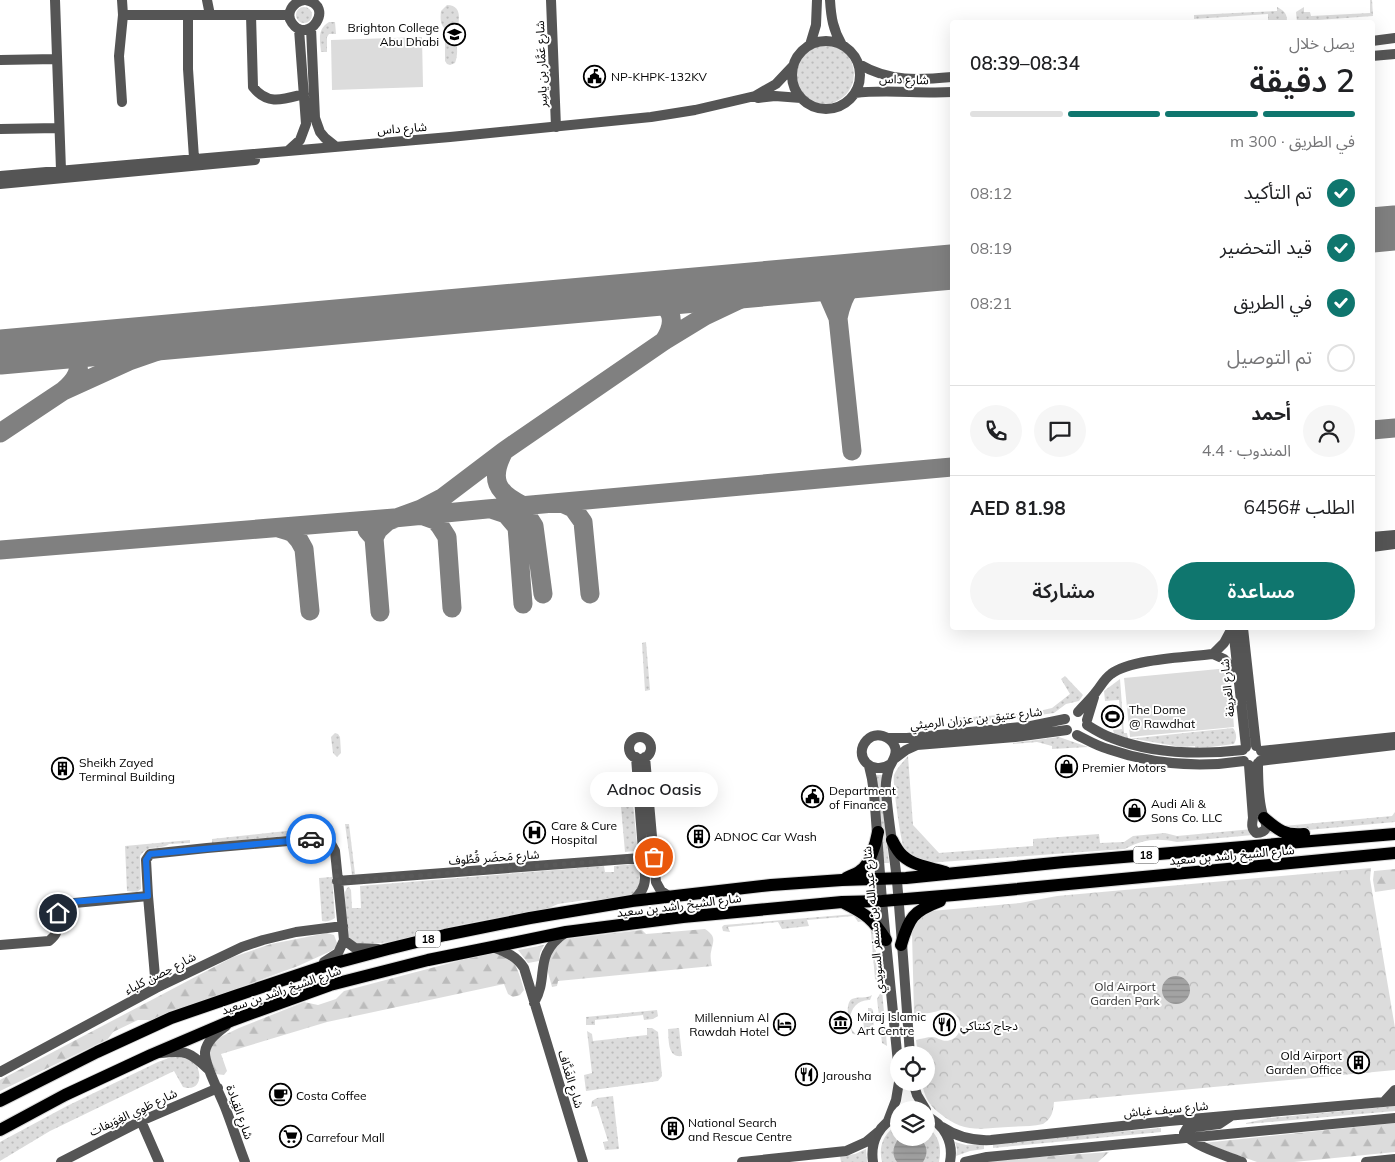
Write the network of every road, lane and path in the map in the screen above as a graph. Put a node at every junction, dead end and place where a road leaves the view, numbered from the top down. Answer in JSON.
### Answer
{"nodes":[{"id":1,"x":55,"y":0,"type":"edge"},
{"id":2,"x":122,"y":0,"type":"edge"},
{"id":3,"x":207,"y":0,"type":"edge"},
{"id":4,"x":305,"y":0,"type":"edge"},
{"id":5,"x":551,"y":0,"type":"edge"},
{"id":6,"x":817,"y":0,"type":"edge"},
{"id":7,"x":830,"y":0,"type":"edge"},
{"id":8,"x":290,"y":14,"type":"junction"},
{"id":9,"x":188,"y":15,"type":"junction"},
{"id":10,"x":210,"y":15,"type":"junction"},
{"id":11,"x":251,"y":15,"type":"junction"},
{"id":12,"x":123,"y":16,"type":"junction"},
{"id":13,"x":299,"y":28,"type":"junction"},
{"id":14,"x":311,"y":28,"type":"junction"},
{"id":15,"x":1395,"y":38,"type":"edge"},
{"id":16,"x":1375,"y":40,"type":"edge"},
{"id":17,"x":810,"y":45,"type":"junction"},
{"id":18,"x":842,"y":45,"type":"junction"},
{"id":19,"x":1395,"y":54,"type":"edge"},
{"id":20,"x":1375,"y":56,"type":"edge"},
{"id":21,"x":57,"y":59,"type":"junction"},
{"id":22,"x":0,"y":60,"type":"edge"},
{"id":23,"x":859,"y":64,"type":"junction"},
{"id":24,"x":793,"y":66,"type":"junction"},
{"id":25,"x":950,"y":77,"type":"edge"},
{"id":26,"x":307,"y":92,"type":"junction"},
{"id":27,"x":950,"y":92,"type":"edge"},
{"id":28,"x":855,"y":93,"type":"junction"},
{"id":29,"x":801,"y":98,"type":"junction"},
{"id":30,"x":122,"y":102,"type":"dead end"},
{"id":31,"x":310,"y":118,"type":"junction"},
{"id":32,"x":556,"y":127,"type":"junction"},
{"id":33,"x":59,"y":128,"type":"junction"},
{"id":34,"x":0,"y":129,"type":"edge"},
{"id":35,"x":335,"y":146,"type":"junction"},
{"id":36,"x":289,"y":150,"type":"junction"},
{"id":37,"x":194,"y":158,"type":"junction"},
{"id":38,"x":61,"y":170,"type":"junction"},
{"id":39,"x":0,"y":176,"type":"edge"},
{"id":40,"x":0,"y":184,"type":"edge"},
{"id":41,"x":1395,"y":535,"type":"edge"},
{"id":42,"x":1375,"y":537,"type":"edge"},
{"id":43,"x":1395,"y":544,"type":"edge"},
{"id":44,"x":1375,"y":547,"type":"edge"},
{"id":45,"x":1232,"y":630,"type":"edge"},
{"id":46,"x":1233,"y":630,"type":"edge"},
{"id":47,"x":1243,"y":630,"type":"edge"},
{"id":48,"x":1213,"y":654,"type":"junction"},
{"id":49,"x":1239,"y":676,"type":"junction"},
{"id":50,"x":1095,"y":693,"type":"junction"},
{"id":51,"x":1078,"y":712,"type":"junction"},
{"id":52,"x":1087,"y":722,"type":"junction"},
{"id":53,"x":1066,"y":724,"type":"junction"},
{"id":54,"x":1077,"y":735,"type":"junction"},
{"id":55,"x":1395,"y":737,"type":"edge"},
{"id":56,"x":888,"y":738,"type":"junction"},
{"id":57,"x":1395,"y":746,"type":"edge"},
{"id":58,"x":1252,"y":755,"type":"junction"},
{"id":59,"x":640,"y":757,"type":"dead end"},
{"id":60,"x":892,"y":762,"type":"junction"},
{"id":61,"x":869,"y":766,"type":"junction"},
{"id":62,"x":1264,"y":818,"type":"junction"},
{"id":63,"x":878,"y":832,"type":"junction"},
{"id":64,"x":1395,"y":834,"type":"edge"},
{"id":65,"x":1382,"y":835,"type":"junction"},
{"id":66,"x":892,"y":840,"type":"junction"},
{"id":67,"x":1395,"y":853,"type":"edge"},
{"id":68,"x":649,"y":857,"type":"junction"},
{"id":69,"x":950,"y":874,"type":"junction"},
{"id":70,"x":882,"y":879,"type":"junction"},
{"id":71,"x":896,"y":879,"type":"junction"},
{"id":72,"x":842,"y":880,"type":"junction"},
{"id":73,"x":337,"y":882,"type":"junction"},
{"id":74,"x":954,"y":895,"type":"junction"},
{"id":75,"x":148,"y":896,"type":"junction"},
{"id":76,"x":670,"y":898,"type":"junction"},
{"id":77,"x":898,"y":900,"type":"junction"},
{"id":78,"x":632,"y":901,"type":"junction"},
{"id":79,"x":882,"y":901,"type":"junction"},
{"id":80,"x":842,"y":902,"type":"junction"},
{"id":81,"x":343,"y":926,"type":"junction"},
{"id":82,"x":566,"y":932,"type":"junction"},
{"id":83,"x":344,"y":940,"type":"junction"},
{"id":84,"x":886,"y":940,"type":"junction"},
{"id":85,"x":901,"y":944,"type":"junction"},
{"id":86,"x":0,"y":945,"type":"edge"},
{"id":87,"x":492,"y":947,"type":"junction"},
{"id":88,"x":388,"y":949,"type":"junction"},
{"id":89,"x":295,"y":976,"type":"junction"},
{"id":90,"x":156,"y":988,"type":"junction"},
{"id":91,"x":534,"y":1003,"type":"junction"},
{"id":92,"x":233,"y":1020,"type":"junction"},
{"id":93,"x":896,"y":1046,"type":"edge"},
{"id":94,"x":909,"y":1046,"type":"edge"},
{"id":95,"x":151,"y":1054,"type":"junction"},
{"id":96,"x":0,"y":1072,"type":"edge"},
{"id":97,"x":210,"y":1072,"type":"junction"},
{"id":98,"x":218,"y":1088,"type":"junction"},
{"id":99,"x":1395,"y":1090,"type":"edge"},
{"id":100,"x":898,"y":1091,"type":"edge"},
{"id":101,"x":0,"y":1101,"type":"edge"},
{"id":102,"x":1390,"y":1101,"type":"edge"},
{"id":103,"x":1232,"y":1115,"type":"junction"},
{"id":104,"x":1395,"y":1118,"type":"edge"},
{"id":105,"x":935,"y":1120,"type":"edge"},
{"id":106,"x":141,"y":1121,"type":"junction"},
{"id":107,"x":888,"y":1121,"type":"joint"},
{"id":108,"x":942,"y":1127,"type":"junction"},
{"id":109,"x":0,"y":1130,"type":"edge"},
{"id":110,"x":878,"y":1132,"type":"junction"},
{"id":111,"x":1187,"y":1137,"type":"junction"},
{"id":112,"x":792,"y":1160,"type":"edge"},
{"id":113,"x":1395,"y":1160,"type":"edge"},
{"id":114,"x":60,"y":1162,"type":"edge"},
{"id":115,"x":159,"y":1162,"type":"edge"},
{"id":116,"x":245,"y":1162,"type":"edge"},
{"id":117,"x":583,"y":1162,"type":"edge"},
{"id":118,"x":742,"y":1162,"type":"edge"},
{"id":119,"x":873,"y":1162,"type":"edge"},
{"id":120,"x":950,"y":1162,"type":"edge"},
{"id":121,"x":966,"y":1162,"type":"edge"},
{"id":122,"x":1242,"y":1162,"type":"edge"},
{"id":123,"x":1366,"y":1162,"type":"edge"}],
"edges":[{"from":1,"to":21,"type":"street"},
{"from":2,"to":12,"type":"street"},
{"from":3,"to":10,"type":"street"},
{"from":4,"to":8,"type":"street"},
{"from":4,"to":14,"type":"street"},
{"from":5,"to":32,"type":"street","name":"شارع عَمَّار بن ياسِر"},
{"from":6,"to":17,"type":"street"},
{"from":7,"to":18,"type":"street"},
{"from":8,"to":11,"type":"street"},
{"from":8,"to":13,"type":"street"},
{"from":9,"to":10,"type":"street"},
{"from":9,"to":12,"type":"street"},
{"from":9,"to":37,"type":"street"},
{"from":10,"to":11,"type":"street"},
{"from":11,"to":26,"type":"street"},
{"from":12,"to":30,"type":"street"},
{"from":13,"to":14,"type":"street"},
{"from":13,"to":26,"type":"street"},
{"from":14,"to":26,"type":"street"},
{"from":15,"to":16,"type":"street"},
{"from":17,"to":18,"type":"street"},
{"from":17,"to":24,"type":"street"},
{"from":18,"to":23,"type":"street"},
{"from":19,"to":20,"type":"street"},
{"from":21,"to":22,"type":"street"},
{"from":21,"to":33,"type":"street"},
{"from":23,"to":25,"type":"street","name":"شارع داس"},
{"from":23,"to":28,"type":"street"},
{"from":24,"to":29,"type":"street"},
{"from":24,"to":32,"type":"street","name":"شارع داس"},
{"from":26,"to":31,"type":"street"},
{"from":27,"to":28,"type":"street","name":"شارع داس"},
{"from":28,"to":29,"type":"street"},
{"from":29,"to":40,"type":"street","name":"شارع داس"},
{"from":31,"to":35,"type":"street"},
{"from":31,"to":36,"type":"street"},
{"from":32,"to":35,"type":"street","name":"شارع داس"},
{"from":33,"to":34,"type":"street"},
{"from":33,"to":38,"type":"street"},
{"from":35,"to":36,"type":"street","name":"شارع داس"},
{"from":36,"to":37,"type":"street","name":"شارع داس"},
{"from":37,"to":38,"type":"street","name":"شارع داس"},
{"from":38,"to":39,"type":"street","name":"شارع داس"},
{"from":41,"to":42,"type":"street"},
{"from":43,"to":44,"type":"street"},
{"from":45,"to":48,"type":"street"},
{"from":46,"to":49,"type":"street","name":"شارع الغريفة"},
{"from":47,"to":58,"type":"street","name":"شارع الغريفة"},
{"from":48,"to":49,"type":"street"},
{"from":48,"to":50,"type":"street"},
{"from":49,"to":58,"type":"street","name":"شارع الغريفة"},
{"from":50,"to":51,"type":"street"},
{"from":50,"to":52,"type":"street"},
{"from":51,"to":52,"type":"street"},
{"from":51,"to":53,"type":"street"},
{"from":52,"to":54,"type":"street"},
{"from":52,"to":58,"type":"street"},
{"from":53,"to":54,"type":"street"},
{"from":53,"to":56,"type":"street","name":"شارع عتيق بن عزران الرميثي"},
{"from":53,"to":60,"type":"street","name":"شارع عتيق بن عزران الرميثي"},
{"from":54,"to":58,"type":"street"},
{"from":55,"to":58,"type":"street"},
{"from":56,"to":60,"type":"street"},
{"from":56,"to":61,"type":"street"},
{"from":57,"to":58,"type":"street"},
{"from":58,"to":62,"type":"street","name":"شارع الغريفة"},
{"from":58,"to":62,"type":"street","name":"شارع الغريفة"},
{"from":59,"to":68,"type":"street"},
{"from":60,"to":61,"type":"street"},
{"from":60,"to":66,"type":"street","name":"شارع عبدالله بن مسفر السويدي"},
{"from":61,"to":63,"type":"street","name":"شارع عبدالله بن مسفر السويدي"},
{"from":62,"to":65,"type":"main road"},
{"from":63,"to":70,"type":"street","name":"شارع عبدالله بن مسفر السويدي"},
{"from":63,"to":72,"type":"main road"},
{"from":64,"to":65,"type":"main road","name":"شارع الشيخ راشد بن سعيد","number":"18"},
{"from":65,"to":69,"type":"main road","name":"شارع الشيخ راشد بن سعيد","number":"18"},
{"from":66,"to":69,"type":"main road"},
{"from":66,"to":71,"type":"street","name":"شارع عبدالله بن مسفر السويدي"},
{"from":67,"to":74,"type":"main road","name":"شارع الشيخ راشد بن سعيد","number":"18"},
{"from":68,"to":73,"type":"street","name":"شارع مَحضَر قُطُوف"},
{"from":68,"to":76,"type":"street"},
{"from":68,"to":78,"type":"street"},
{"from":69,"to":71,"type":"main road","name":"شارع الشيخ راشد بن سعيد","number":"18"},
{"from":70,"to":71,"type":"main road","name":"شارع الشيخ راشد بن سعيد","number":"18"},
{"from":70,"to":72,"type":"main road","name":"شارع الشيخ راشد بن سعيد","number":"18"},
{"from":70,"to":79,"type":"street","name":"شارع عبدالله بن مسفر السويدي"},
{"from":71,"to":77,"type":"street","name":"شارع عبدالله بن مسفر السويدي"},
{"from":72,"to":76,"type":"main road","name":"شارع الشيخ راشد بن سعيد","number":"18"},
{"from":73,"to":75,"type":"street"},
{"from":73,"to":81,"type":"street"},
{"from":74,"to":77,"type":"main road","name":"شارع الشيخ راشد بن سعيد","number":"18"},
{"from":74,"to":85,"type":"main road"},
{"from":75,"to":86,"type":"street"},
{"from":75,"to":90,"type":"street"},
{"from":76,"to":78,"type":"main road","name":"شارع الشيخ راشد بن سعيد","number":"18"},
{"from":77,"to":79,"type":"main road","name":"شارع الشيخ راشد بن سعيد","number":"18"},
{"from":77,"to":85,"type":"street","name":"شارع عبدالله بن مسفر السويدي"},
{"from":78,"to":88,"type":"main road","name":"شارع الشيخ راشد بن سعيد","number":"18"},
{"from":79,"to":80,"type":"main road","name":"شارع الشيخ راشد بن سعيد","number":"18"},
{"from":79,"to":84,"type":"street","name":"شارع عبدالله بن مسفر السويدي"},
{"from":80,"to":82,"type":"main road","name":"شارع الشيخ راشد بن سعيد","number":"18"},
{"from":80,"to":84,"type":"main road"},
{"from":81,"to":83,"type":"street"},
{"from":81,"to":90,"type":"street","name":"شارع حِصن كلباء"},
{"from":82,"to":87,"type":"main road","name":"شارع الشيخ راشد بن سعيد","number":"18"},
{"from":82,"to":91,"type":"street"},
{"from":83,"to":88,"type":"street"},
{"from":83,"to":89,"type":"street"},
{"from":84,"to":93,"type":"street","name":"شارع عبدالله بن مسفر السويدي"},
{"from":85,"to":94,"type":"street","name":"شارع عبدالله بن مسفر السويدي"},
{"from":87,"to":91,"type":"street","name":"شارع الغَدَّاف"},
{"from":87,"to":92,"type":"main road","name":"شارع الشيخ راشد بن سعيد","number":"18"},
{"from":88,"to":89,"type":"main road","name":"شارع الشيخ راشد بن سعيد","number":"18"},
{"from":89,"to":101,"type":"main road","name":"شارع الشيخ راشد بن سعيد","number":"18"},
{"from":90,"to":96,"type":"street","name":"شارع حِصن كلباء"},
{"from":91,"to":117,"type":"street","name":"شارع الغَدَّاف"},
{"from":92,"to":95,"type":"main road","name":"شارع الشيخ راشد بن سعيد","number":"18"},
{"from":92,"to":97,"type":"street","name":"شارع القِيادة"},
{"from":95,"to":97,"type":"street","name":"شارع القِيادة"},
{"from":95,"to":109,"type":"main road","name":"شارع الشيخ راشد بن سعيد","number":"18"},
{"from":97,"to":98,"type":"street","name":"شارع القِيادة"},
{"from":98,"to":106,"type":"street","name":"شارع طَوِي الغِوَيفات"},
{"from":98,"to":116,"type":"street","name":"شارع القِيادة"},
{"from":99,"to":102,"type":"street"},
{"from":100,"to":107,"type":"street"},
{"from":102,"to":103,"type":"street","name":"شارع سيف غباش"},
{"from":103,"to":108,"type":"street","name":"شارع سيف غباش"},
{"from":103,"to":111,"type":"street"},
{"from":104,"to":111,"type":"street"},
{"from":105,"to":108,"type":"street"},
{"from":106,"to":114,"type":"street","name":"شارع طَوِي الغِوَيفات"},
{"from":106,"to":115,"type":"street"},
{"from":107,"to":110,"type":"street"},
{"from":108,"to":120,"type":"street"},
{"from":110,"to":112,"type":"street"},
{"from":110,"to":119,"type":"street"},
{"from":111,"to":121,"type":"street"},
{"from":111,"to":122,"type":"street"},
{"from":112,"to":118,"type":"street"},
{"from":113,"to":123,"type":"street"}]}
